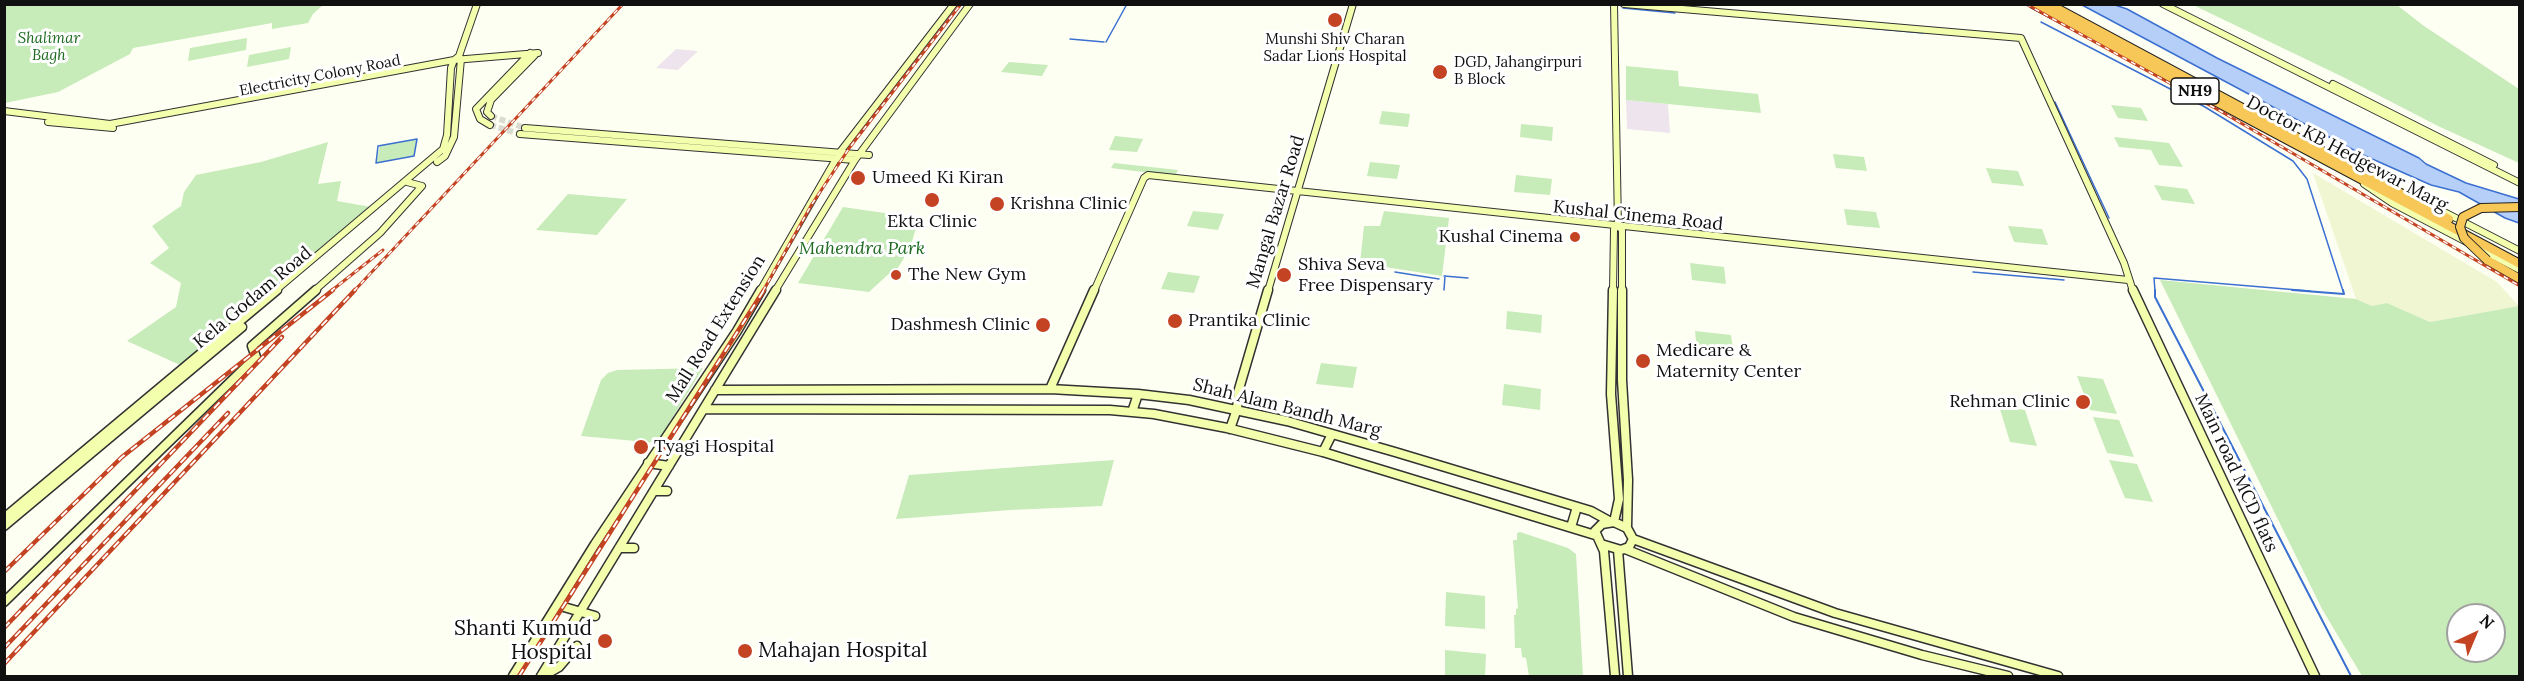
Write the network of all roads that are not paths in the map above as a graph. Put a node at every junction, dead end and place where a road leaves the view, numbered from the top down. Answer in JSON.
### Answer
{"nodes":[{"id":1,"x":477,"y":4,"type":"edge"},
{"id":2,"x":954,"y":4,"type":"edge"},
{"id":3,"x":970,"y":4,"type":"edge"},
{"id":4,"x":1353,"y":4,"type":"edge"},
{"id":5,"x":1615,"y":4,"type":"edge"},
{"id":6,"x":1624,"y":4,"type":"edge"},
{"id":7,"x":2033,"y":4,"type":"edge"},
{"id":8,"x":2049,"y":4,"type":"edge"},
{"id":9,"x":2163,"y":4,"type":"edge"},
{"id":10,"x":2173,"y":4,"type":"edge"},
{"id":11,"x":1707,"y":8,"type":"edge"},
{"id":12,"x":532,"y":55,"type":"junction"},
{"id":13,"x":458,"y":60,"type":"junction"},
{"id":14,"x":4,"y":111,"type":"edge"},
{"id":15,"x":4,"y":116,"type":"edge"},
{"id":16,"x":491,"y":116,"type":"dead end"},
{"id":17,"x":61,"y":118,"type":"junction"},
{"id":18,"x":53,"y":122,"type":"junction"},
{"id":19,"x":490,"y":125,"type":"dead end"},
{"id":20,"x":837,"y":152,"type":"junction"},
{"id":21,"x":869,"y":155,"type":"dead end"},
{"id":22,"x":820,"y":157,"type":"junction"},
{"id":23,"x":856,"y":157,"type":"junction"},
{"id":24,"x":827,"y":174,"type":"junction"},
{"id":25,"x":2360,"y":176,"type":"junction"},
{"id":26,"x":2520,"y":177,"type":"edge"},
{"id":27,"x":410,"y":182,"type":"junction"},
{"id":28,"x":2520,"y":183,"type":"edge"},
{"id":29,"x":1297,"y":193,"type":"junction"},
{"id":30,"x":2520,"y":207,"type":"edge"},
{"id":31,"x":1618,"y":228,"type":"junction"},
{"id":32,"x":2520,"y":251,"type":"edge"},
{"id":33,"x":2520,"y":257,"type":"edge"},
{"id":34,"x":2520,"y":264,"type":"edge"},
{"id":35,"x":2520,"y":270,"type":"edge"},
{"id":36,"x":2520,"y":279,"type":"edge"},
{"id":37,"x":2128,"y":282,"type":"junction"},
{"id":38,"x":1617,"y":309,"type":"junction"},
{"id":39,"x":1612,"y":368,"type":"junction"},
{"id":40,"x":1622,"y":370,"type":"junction"},
{"id":41,"x":1050,"y":389,"type":"junction"},
{"id":42,"x":715,"y":390,"type":"junction"},
{"id":43,"x":1138,"y":394,"type":"junction"},
{"id":44,"x":704,"y":409,"type":"junction"},
{"id":45,"x":1237,"y":409,"type":"junction"},
{"id":46,"x":1132,"y":412,"type":"junction"},
{"id":47,"x":1230,"y":429,"type":"junction"},
{"id":48,"x":1332,"y":434,"type":"junction"},
{"id":49,"x":1323,"y":452,"type":"junction"},
{"id":50,"x":648,"y":463,"type":"junction"},
{"id":51,"x":669,"y":466,"type":"junction"},
{"id":52,"x":654,"y":491,"type":"junction"},
{"id":53,"x":667,"y":491,"type":"dead end"},
{"id":54,"x":1577,"y":507,"type":"junction"},
{"id":55,"x":4,"y":518,"type":"edge"},
{"id":56,"x":1612,"y":522,"type":"junction"},
{"id":57,"x":4,"y":526,"type":"edge"},
{"id":58,"x":1571,"y":527,"type":"junction"},
{"id":59,"x":1628,"y":528,"type":"junction"},
{"id":60,"x":1633,"y":539,"type":"junction"},
{"id":61,"x":1598,"y":540,"type":"junction"},
{"id":62,"x":619,"y":548,"type":"junction"},
{"id":63,"x":634,"y":548,"type":"dead end"},
{"id":64,"x":1621,"y":550,"type":"junction"},
{"id":65,"x":4,"y":602,"type":"edge"},
{"id":66,"x":557,"y":605,"type":"junction"},
{"id":67,"x":580,"y":611,"type":"junction"},
{"id":68,"x":595,"y":615,"type":"dead end"},
{"id":69,"x":1884,"y":626,"type":"junction"},
{"id":70,"x":1882,"y":643,"type":"junction"},
{"id":71,"x":578,"y":646,"type":"dead end"},
{"id":72,"x":513,"y":676,"type":"edge"},
{"id":73,"x":542,"y":676,"type":"edge"},
{"id":74,"x":1615,"y":676,"type":"edge"},
{"id":75,"x":1628,"y":676,"type":"edge"},
{"id":76,"x":2008,"y":676,"type":"edge"},
{"id":77,"x":2058,"y":676,"type":"edge"},
{"id":78,"x":2315,"y":676,"type":"edge"}],
"edges":[{"from":1,"to":13,"type":"street","name":"Kela Godam Road"},
{"from":2,"to":20,"type":"street"},
{"from":3,"to":23,"type":"street"},
{"from":4,"to":29,"type":"street","name":"Mangal Bazar Road"},
{"from":5,"to":31,"type":"street"},
{"from":6,"to":11,"type":"street"},
{"from":7,"to":25,"type":"highway","name":"Doctor KB Hedgewar Marg","number":"NH9"},
{"from":8,"to":25,"type":"highway","name":"Doctor KB Hedgewar Marg"},
{"from":9,"to":28,"type":"street"},
{"from":10,"to":26,"type":"street"},
{"from":11,"to":37,"type":"street","name":"Main road MCD flats"},
{"from":12,"to":13,"type":"street","name":"Electricity Colony Road"},
{"from":12,"to":16,"type":"street"},
{"from":12,"to":19,"type":"street"},
{"from":13,"to":17,"type":"street","name":"Electricity Colony Road"},
{"from":13,"to":18,"type":"street","name":"Electricity Colony Road"},
{"from":13,"to":27,"type":"street","name":"Kela Godam Road"},
{"from":14,"to":17,"type":"street","name":"Electricity Colony Road"},
{"from":15,"to":18,"type":"street","name":"Electricity Colony Road"},
{"from":17,"to":18,"type":"street"},
{"from":20,"to":22,"type":"street"},
{"from":20,"to":22,"type":"street"},
{"from":20,"to":23,"type":"street"},
{"from":20,"to":24,"type":"street","name":"Mall Road Extension"},
{"from":21,"to":23,"type":"street"},
{"from":22,"to":24,"type":"street"},
{"from":23,"to":42,"type":"street"},
{"from":24,"to":50,"type":"street","name":"Mall Road Extension"},
{"from":25,"to":32,"type":"street"},
{"from":25,"to":33,"type":"highway","name":"Doctor KB Hedgewar Marg","number":"NH9"},
{"from":25,"to":34,"type":"highway","name":"Doctor KB Hedgewar Marg","number":"NH9","bridge":true},
{"from":25,"to":35,"type":"street"},
{"from":27,"to":55,"type":"street","name":"Kela Godam Road"},
{"from":27,"to":57,"type":"street","name":"Kela Godam Road"},
{"from":27,"to":65,"type":"street"},
{"from":29,"to":31,"type":"street","name":"Kushal Cinema Road"},
{"from":29,"to":41,"type":"street","name":"Kushal Cinema Road"},
{"from":29,"to":45,"type":"street","name":"Mangal Bazar Road"},
{"from":30,"to":36,"type":"highway","bridge":true},
{"from":31,"to":37,"type":"street","name":"Kushal Cinema Road"},
{"from":31,"to":38,"type":"street"},
{"from":37,"to":78,"type":"street","name":"Main road MCD flats"},
{"from":38,"to":39,"type":"street"},
{"from":38,"to":40,"type":"street"},
{"from":39,"to":40,"type":"street"},
{"from":39,"to":56,"type":"street"},
{"from":40,"to":59,"type":"street"},
{"from":41,"to":42,"type":"street","name":"Shah Alam Bandh Marg"},
{"from":41,"to":43,"type":"street","name":"Shah Alam Bandh Marg"},
{"from":42,"to":44,"type":"street"},
{"from":43,"to":45,"type":"street","name":"Shah Alam Bandh Marg"},
{"from":43,"to":46,"type":"street"},
{"from":44,"to":46,"type":"street","name":"Shah Alam Bandh Marg"},
{"from":44,"to":51,"type":"street"},
{"from":45,"to":47,"type":"street","name":"Mangal Bazar Road"},
{"from":45,"to":48,"type":"street","name":"Shah Alam Bandh Marg"},
{"from":46,"to":47,"type":"street","name":"Shah Alam Bandh Marg"},
{"from":47,"to":49,"type":"street","name":"Shah Alam Bandh Marg"},
{"from":48,"to":49,"type":"street"},
{"from":48,"to":54,"type":"street","name":"Shah Alam Bandh Marg"},
{"from":49,"to":58,"type":"street","name":"Shah Alam Bandh Marg"},
{"from":50,"to":51,"type":"street"},
{"from":50,"to":66,"type":"street","name":"Mall Road Extension"},
{"from":51,"to":52,"type":"street"},
{"from":52,"to":53,"type":"street"},
{"from":52,"to":62,"type":"street"},
{"from":54,"to":56,"type":"street","name":"Shah Alam Bandh Marg"},
{"from":54,"to":58,"type":"street"},
{"from":56,"to":59,"type":"street"},
{"from":56,"to":61,"type":"street"},
{"from":58,"to":61,"type":"street","name":"Shah Alam Bandh Marg"},
{"from":59,"to":60,"type":"street"},
{"from":60,"to":64,"type":"street"},
{"from":60,"to":69,"type":"street"},
{"from":61,"to":64,"type":"street"},
{"from":61,"to":74,"type":"street"},
{"from":62,"to":63,"type":"street"},
{"from":62,"to":67,"type":"street"},
{"from":64,"to":70,"type":"street"},
{"from":64,"to":75,"type":"street"},
{"from":66,"to":67,"type":"street"},
{"from":66,"to":72,"type":"street","name":"Mall Road Extension"},
{"from":67,"to":68,"type":"street"},
{"from":67,"to":73,"type":"street"},
{"from":69,"to":70,"type":"street"},
{"from":69,"to":77,"type":"street"},
{"from":70,"to":76,"type":"street"},
{"from":71,"to":73,"type":"street"}]}
